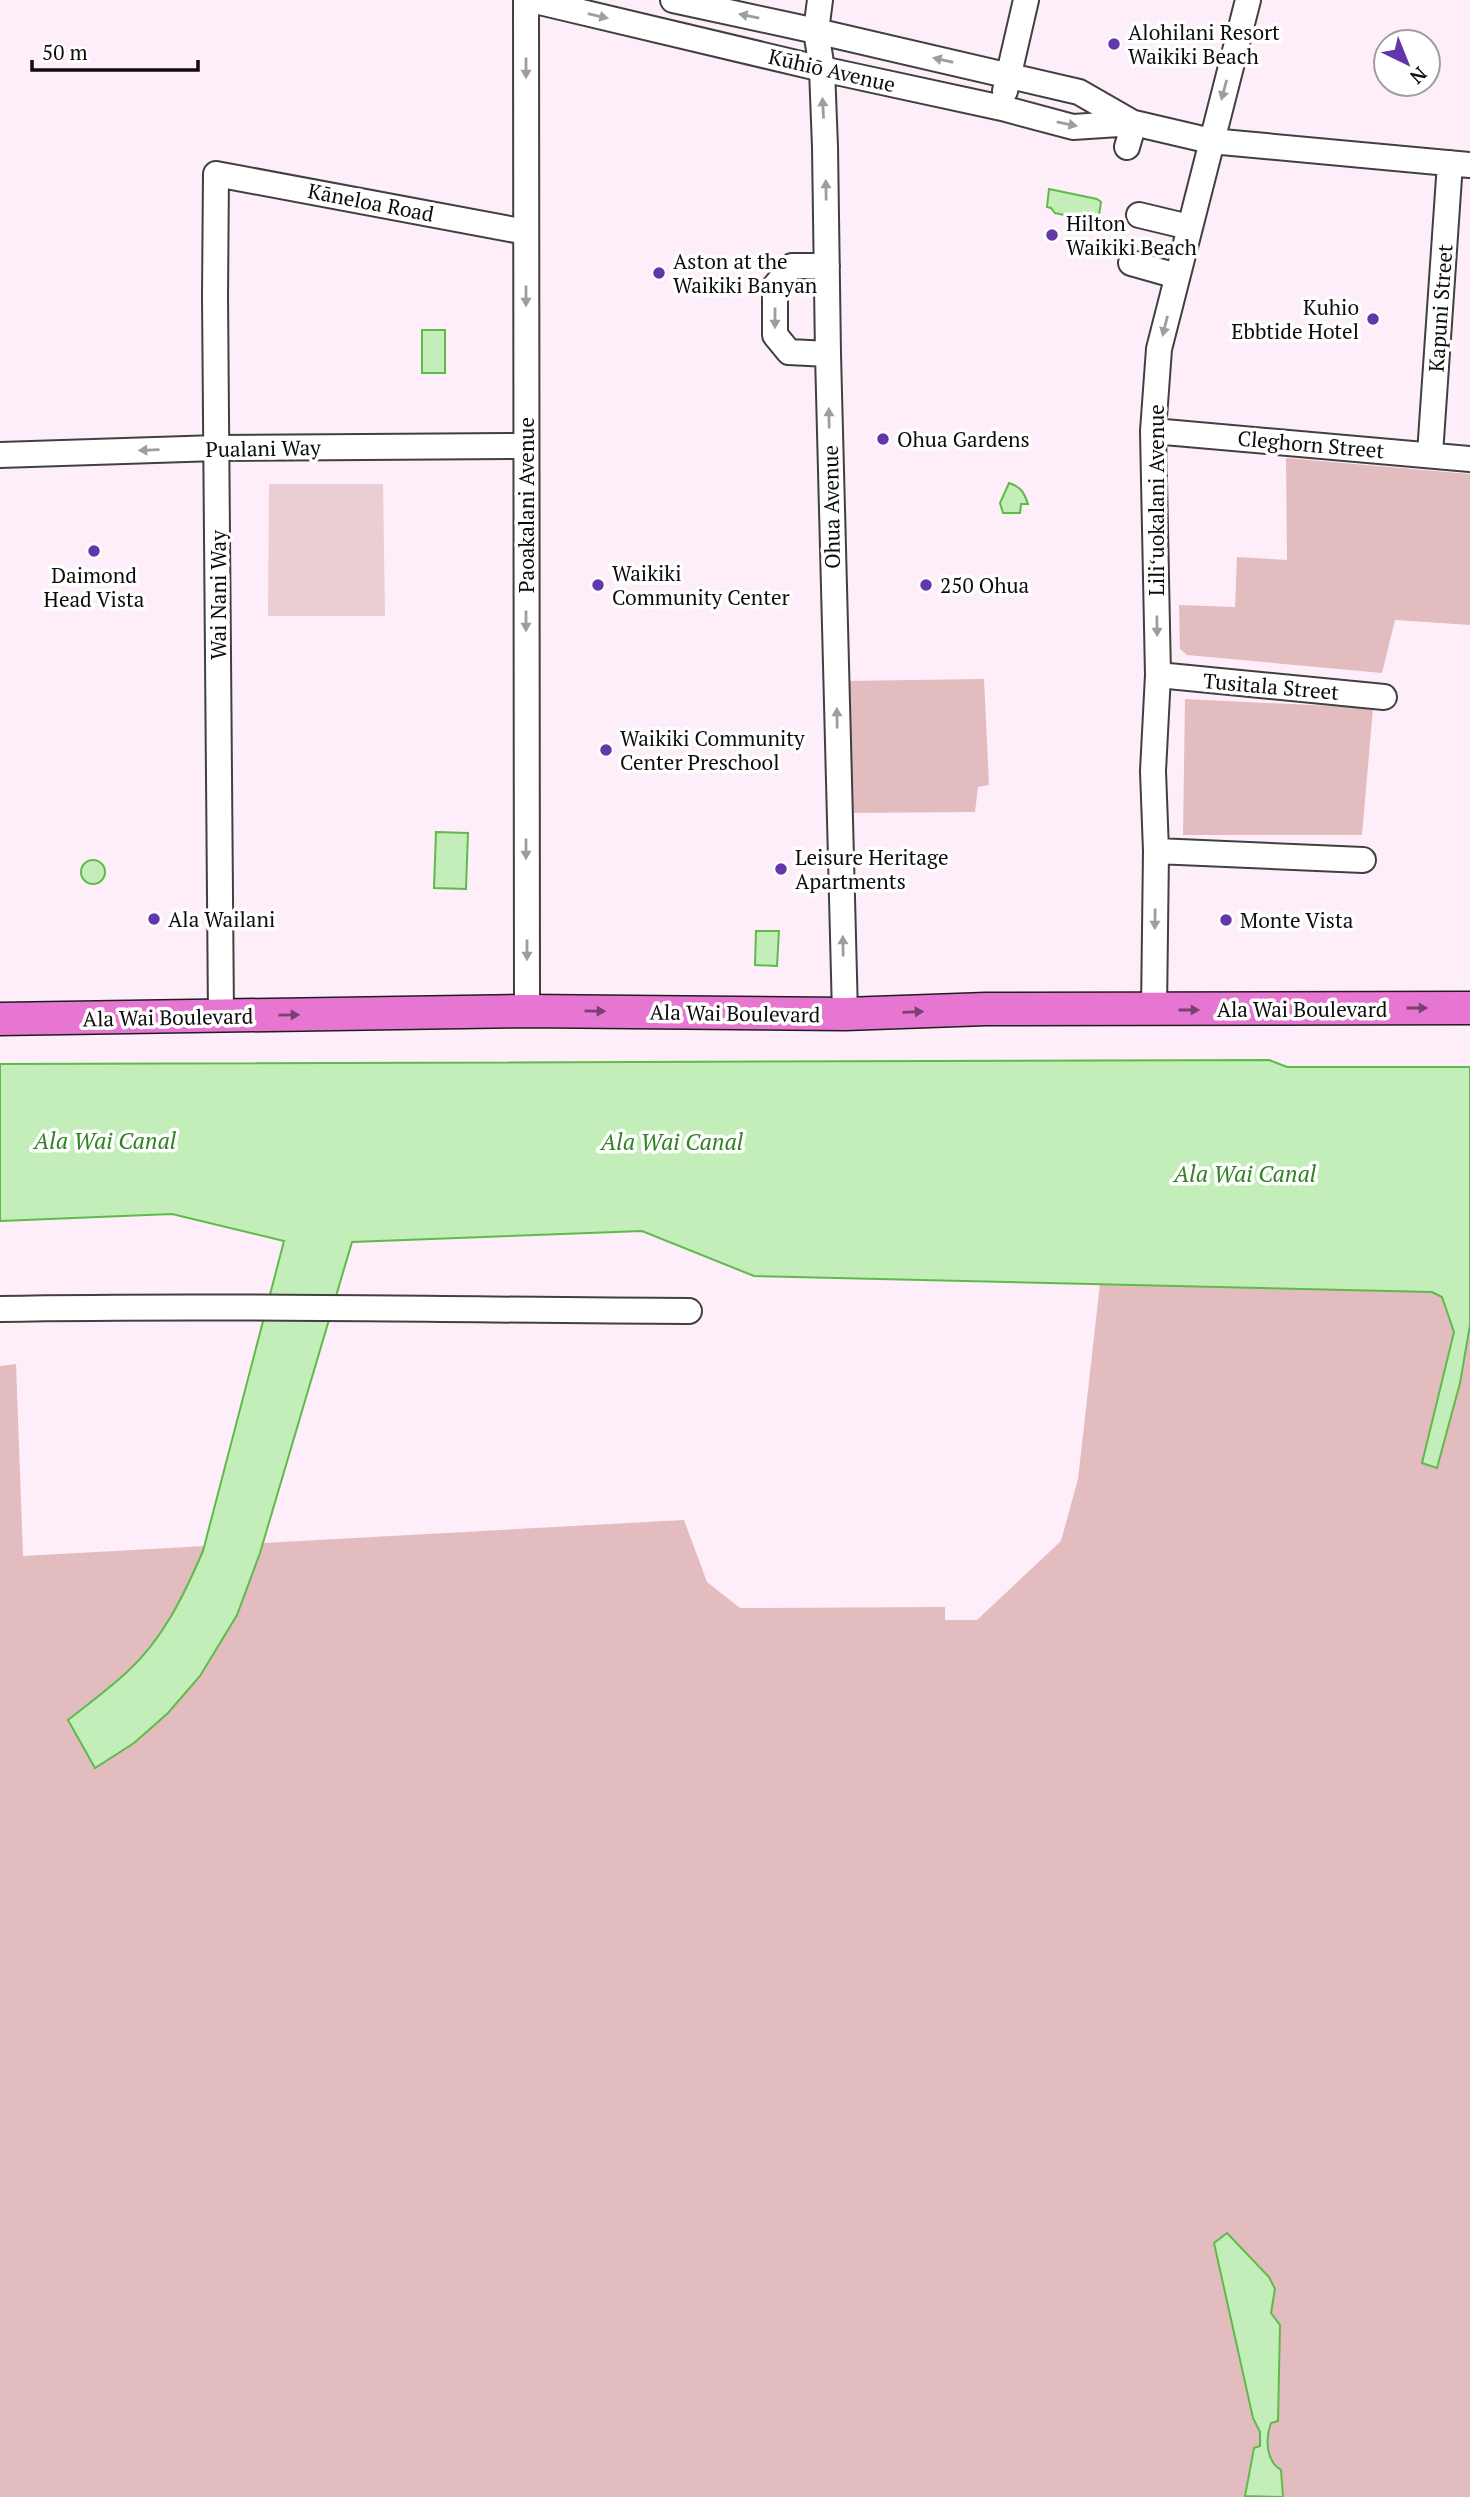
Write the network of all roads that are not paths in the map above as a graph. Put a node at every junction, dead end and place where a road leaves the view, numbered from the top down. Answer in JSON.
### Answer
{"nodes":[{"id":1,"x":529,"y":0,"type":"edge"},
{"id":2,"x":673,"y":0,"type":"edge"},
{"id":3,"x":820,"y":0,"type":"edge"},
{"id":4,"x":1026,"y":0,"type":"edge"},
{"id":5,"x":1248,"y":0,"type":"edge"},
{"id":6,"x":816,"y":31,"type":"junction"},
{"id":7,"x":822,"y":69,"type":"junction"},
{"id":8,"x":1009,"y":76,"type":"junction"},
{"id":9,"x":1002,"y":108,"type":"junction"},
{"id":10,"x":1131,"y":135,"type":"junction"},
{"id":11,"x":1211,"y":141,"type":"junction"},
{"id":12,"x":1460,"y":164,"type":"edge"},
{"id":13,"x":216,"y":174,"type":"joint"},
{"id":14,"x":1139,"y":215,"type":"dead end"},
{"id":15,"x":1189,"y":227,"type":"junction"},
{"id":16,"x":526,"y":232,"type":"junction"},
{"id":17,"x":1131,"y":263,"type":"dead end"},
{"id":18,"x":827,"y":265,"type":"junction"},
{"id":19,"x":1177,"y":276,"type":"junction"},
{"id":20,"x":828,"y":354,"type":"junction"},
{"id":21,"x":1153,"y":431,"type":"junction"},
{"id":22,"x":526,"y":446,"type":"junction"},
{"id":23,"x":217,"y":448,"type":"junction"},
{"id":24,"x":1430,"y":454,"type":"junction"},
{"id":25,"x":0,"y":455,"type":"edge"},
{"id":26,"x":1470,"y":459,"type":"edge"},
{"id":27,"x":1158,"y":675,"type":"junction"},
{"id":28,"x":1384,"y":697,"type":"dead end"},
{"id":29,"x":1156,"y":851,"type":"junction"},
{"id":30,"x":1363,"y":860,"type":"dead end"},
{"id":31,"x":1470,"y":1008,"type":"edge"},
{"id":32,"x":1154,"y":1010,"type":"junction"},
{"id":33,"x":527,"y":1011,"type":"junction"},
{"id":34,"x":845,"y":1014,"type":"junction"},
{"id":35,"x":220,"y":1016,"type":"junction"},
{"id":36,"x":0,"y":1019,"type":"edge"},
{"id":37,"x":0,"y":1309,"type":"edge"},
{"id":38,"x":689,"y":1311,"type":"dead end"}],
"edges":[{"from":1,"to":7,"type":"street","name":"Kūhiō Avenue","one_way":true},
{"from":1,"to":16,"type":"street","name":"Paoakalani Avenue","one_way":true},
{"from":6,"to":2,"type":"street","name":"Kūhiō Avenue","one_way":true},
{"from":3,"to":6,"type":"street","name":"Ohua Avenue"},
{"from":4,"to":8,"type":"street"},
{"from":5,"to":11,"type":"street","name":"Liliʻuokalani Avenue","one_way":true},
{"from":6,"to":7,"type":"street","name":"Ohua Avenue"},
{"from":8,"to":6,"type":"street","name":"Kūhiō Avenue","one_way":true},
{"from":7,"to":9,"type":"street","name":"Kūhiō Avenue"},
{"from":18,"to":7,"type":"street","name":"Ohua Avenue","one_way":true},
{"from":8,"to":9,"type":"street"},
{"from":8,"to":10,"type":"street","name":"Kūhiō Avenue"},
{"from":9,"to":10,"type":"street","name":"Kūhiō Avenue","one_way":true},
{"from":10,"to":11,"type":"street","name":"Kūhiō Avenue"},
{"from":11,"to":12,"type":"street","name":"Kūhiō Avenue"},
{"from":11,"to":15,"type":"street","name":"Liliʻuokalani Avenue"},
{"from":12,"to":24,"type":"street","name":"Kapuni Street"},
{"from":13,"to":16,"type":"street","name":"Kāneloa Road"},
{"from":13,"to":23,"type":"street","name":"Wai Nani Way"},
{"from":14,"to":15,"type":"street"},
{"from":15,"to":19,"type":"street","name":"Liliʻuokalani Avenue"},
{"from":16,"to":22,"type":"street","name":"Paoakalani Avenue","one_way":true},
{"from":17,"to":19,"type":"street"},
{"from":18,"to":20,"type":"street","name":"Ohua Avenue"},
{"from":18,"to":20,"type":"street","one_way":true},
{"from":19,"to":21,"type":"street","name":"Liliʻuokalani Avenue","one_way":true},
{"from":34,"to":20,"type":"street","name":"Ohua Avenue","one_way":true},
{"from":21,"to":24,"type":"street","name":"Cleghorn Street"},
{"from":21,"to":27,"type":"street","name":"Liliʻuokalani Avenue","one_way":true},
{"from":22,"to":23,"type":"street","name":"Pualani Way"},
{"from":22,"to":33,"type":"street","name":"Paoakalani Avenue","one_way":true},
{"from":23,"to":25,"type":"street","name":"Pualani Way","one_way":true},
{"from":23,"to":35,"type":"street","name":"Wai Nani Way"},
{"from":24,"to":26,"type":"street","name":"Cleghorn Street"},
{"from":27,"to":28,"type":"street","name":"Tusitala Street"},
{"from":27,"to":29,"type":"street","name":"Liliʻuokalani Avenue"},
{"from":29,"to":30,"type":"street"},
{"from":29,"to":32,"type":"street","name":"Liliʻuokalani Avenue","one_way":true},
{"from":32,"to":31,"type":"main road","name":"Ala Wai Boulevard","one_way":true},
{"from":34,"to":32,"type":"main road","name":"Ala Wai Boulevard","one_way":true},
{"from":33,"to":34,"type":"main road","name":"Ala Wai Boulevard","one_way":true},
{"from":35,"to":33,"type":"main road","name":"Ala Wai Boulevard","one_way":true},
{"from":35,"to":36,"type":"main road","name":"Ala Wai Boulevard"},
{"from":37,"to":38,"type":"street"}]}
